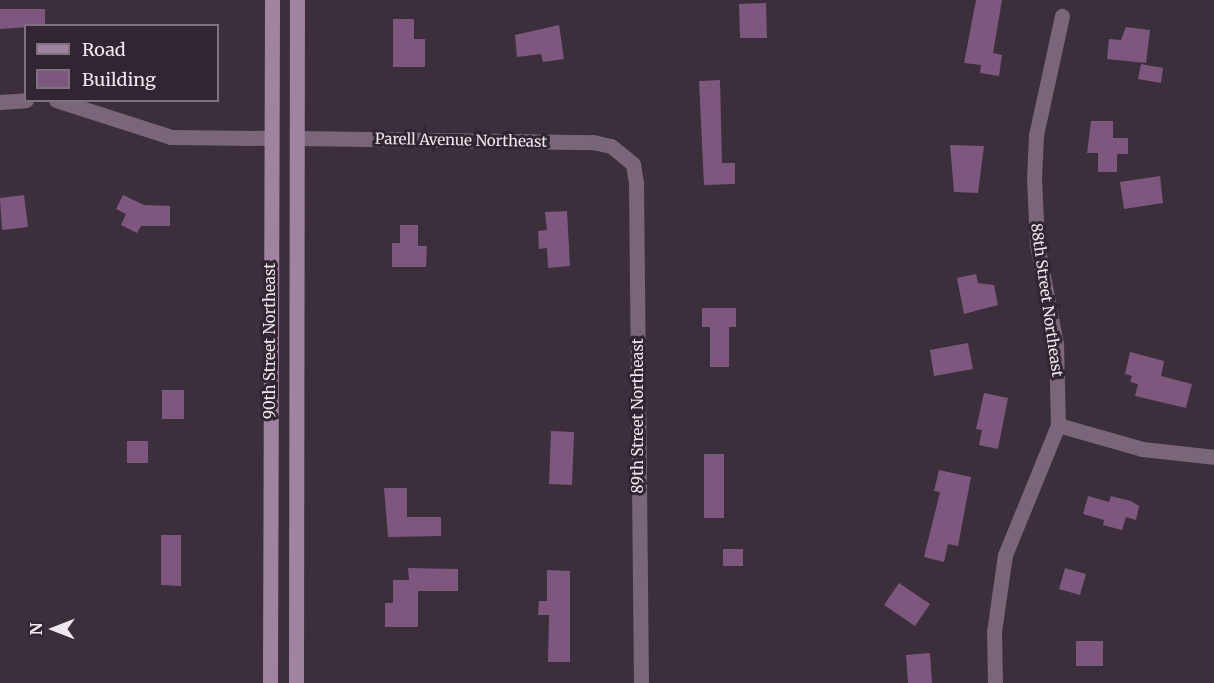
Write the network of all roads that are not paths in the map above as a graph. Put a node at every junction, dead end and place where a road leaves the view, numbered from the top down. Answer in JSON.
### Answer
{"nodes":[{"id":1,"x":272,"y":0,"type":"edge"},
{"id":2,"x":297,"y":0,"type":"edge"},
{"id":3,"x":1062,"y":16,"type":"dead end"},
{"id":4,"x":24,"y":100,"type":"edge"},
{"id":5,"x":0,"y":102,"type":"edge"},
{"id":6,"x":62,"y":102,"type":"edge"},
{"id":7,"x":271,"y":138,"type":"junction"},
{"id":8,"x":297,"y":138,"type":"junction"},
{"id":9,"x":623,"y":153,"type":"joint"},
{"id":10,"x":1058,"y":425,"type":"junction"},
{"id":11,"x":1214,"y":457,"type":"edge"},
{"id":12,"x":270,"y":683,"type":"edge"},
{"id":13,"x":296,"y":683,"type":"edge"},
{"id":14,"x":641,"y":683,"type":"edge"},
{"id":15,"x":995,"y":683,"type":"edge"}],
"edges":[{"from":1,"to":7,"type":"main road","name":"90th Street Northeast"},
{"from":2,"to":8,"type":"main road","name":"90th Street Northeast"},
{"from":3,"to":10,"type":"street","name":"88th Street Northeast"},
{"from":4,"to":5,"type":"street"},
{"from":6,"to":7,"type":"street"},
{"from":7,"to":12,"type":"main road","name":"90th Street Northeast"},
{"from":8,"to":9,"type":"street","name":"Parell Avenue Northeast"},
{"from":8,"to":13,"type":"main road","name":"90th Street Northeast"},
{"from":9,"to":14,"type":"street","name":"89th Street Northeast"},
{"from":10,"to":11,"type":"street"},
{"from":10,"to":15,"type":"street","name":"88th Street Northeast"}]}
